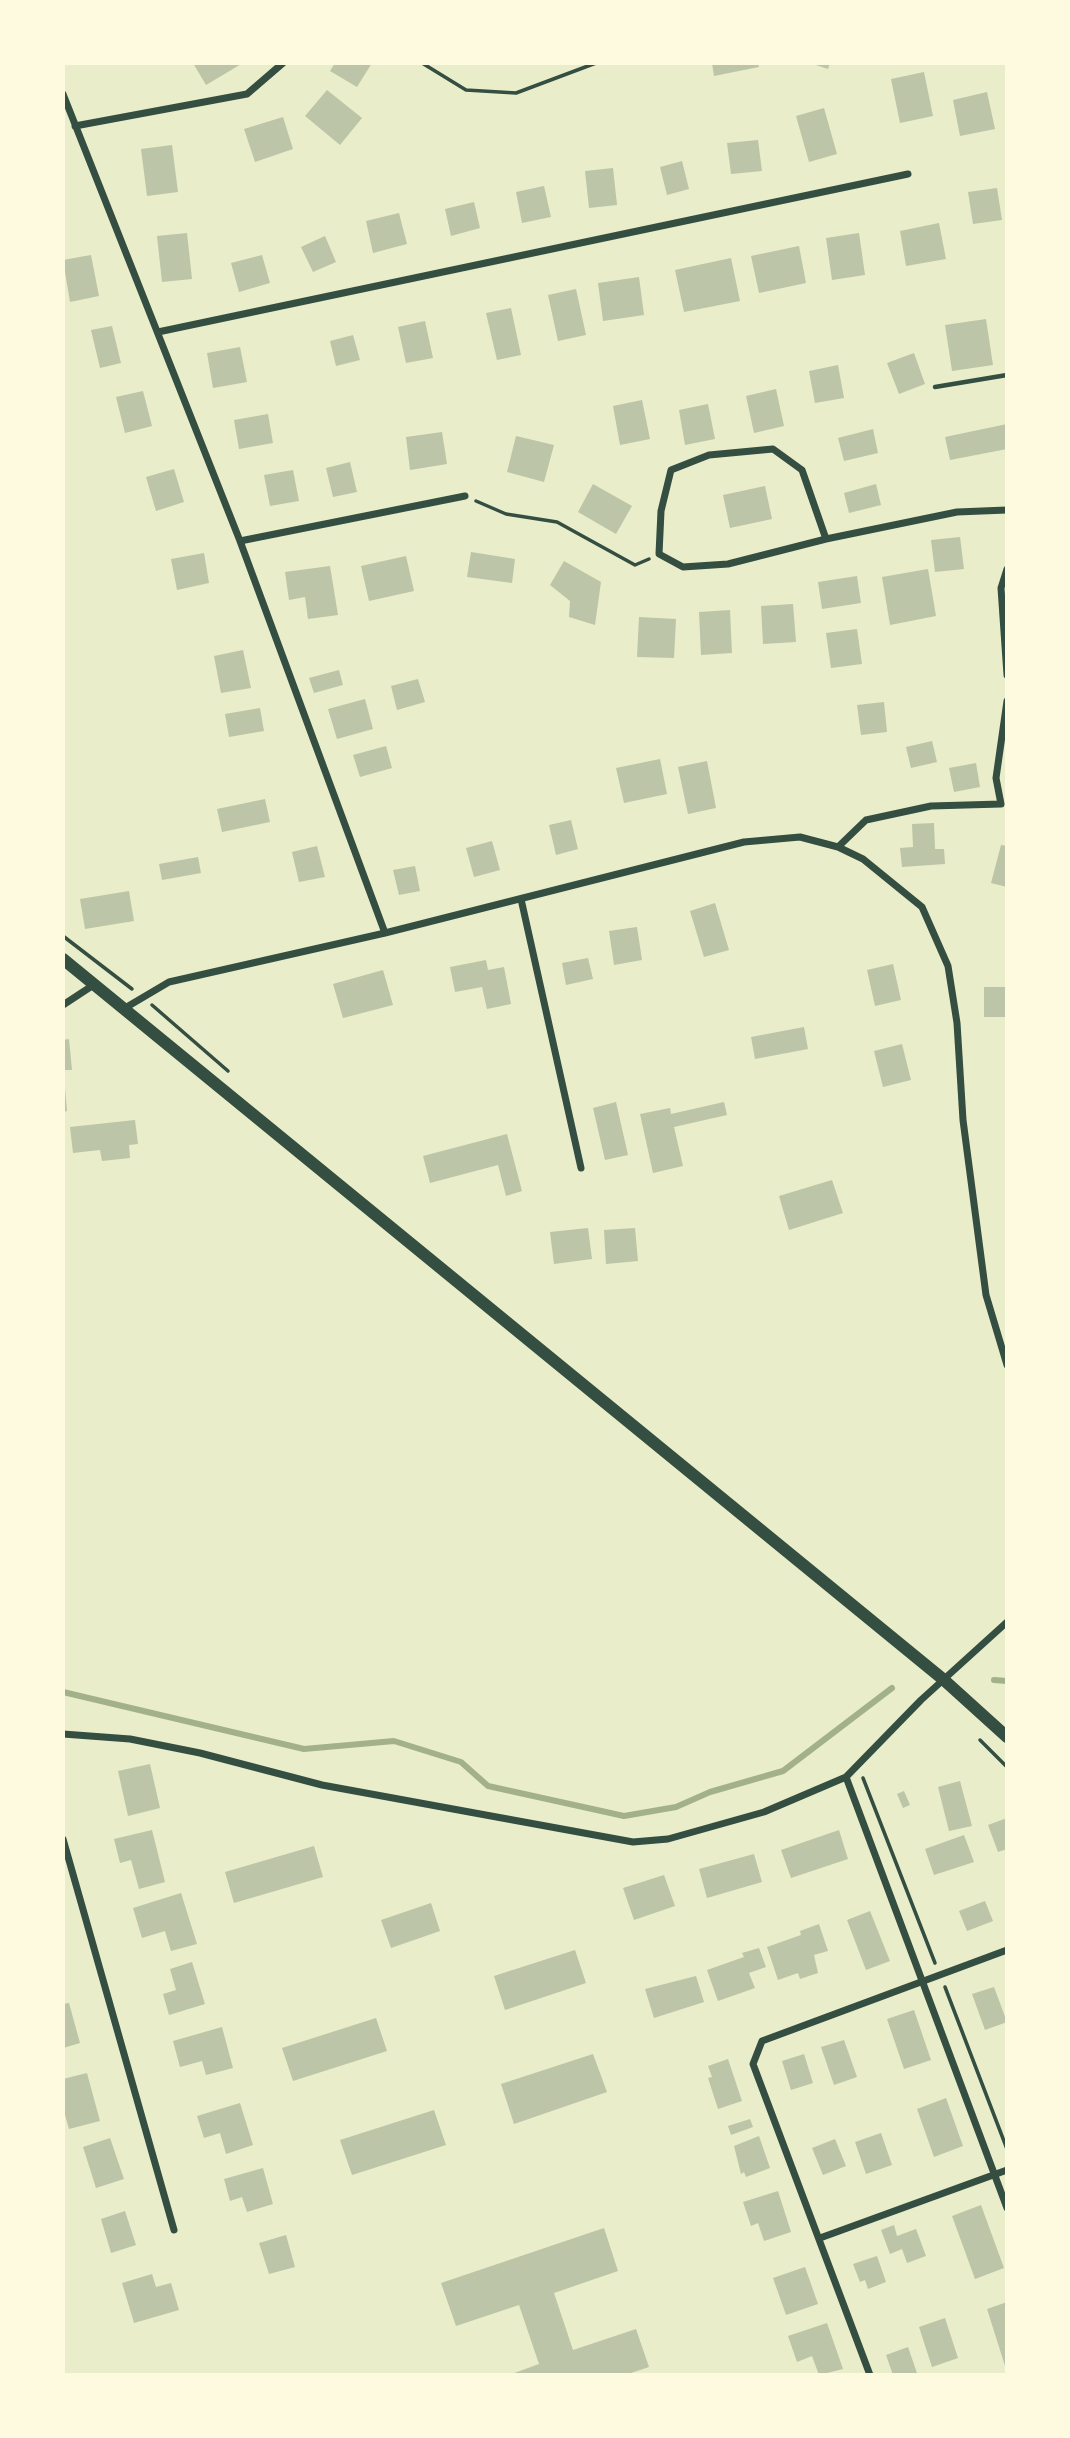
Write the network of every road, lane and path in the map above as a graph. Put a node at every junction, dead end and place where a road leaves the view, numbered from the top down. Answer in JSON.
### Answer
{"nodes":[{"id":1,"x":283,"y":63,"type":"edge"},
{"id":2,"x":422,"y":63,"type":"edge"},
{"id":3,"x":596,"y":63,"type":"edge"},
{"id":4,"x":63,"y":94,"type":"edge"},
{"id":5,"x":75,"y":126,"type":"junction"},
{"id":6,"x":908,"y":174,"type":"dead end"},
{"id":7,"x":158,"y":332,"type":"junction"},
{"id":8,"x":1007,"y":375,"type":"edge"},
{"id":9,"x":936,"y":387,"type":"dead end"},
{"id":10,"x":465,"y":496,"type":"joint"},
{"id":11,"x":1007,"y":510,"type":"edge"},
{"id":12,"x":826,"y":539,"type":"junction"},
{"id":13,"x":240,"y":541,"type":"junction"},
{"id":14,"x":659,"y":554,"type":"junction"},
{"id":15,"x":1007,"y":569,"type":"edge"},
{"id":16,"x":1007,"y":675,"type":"edge"},
{"id":17,"x":1007,"y":701,"type":"edge"},
{"id":18,"x":838,"y":847,"type":"junction"},
{"id":19,"x":521,"y":899,"type":"junction"},
{"id":20,"x":385,"y":933,"type":"junction"},
{"id":21,"x":63,"y":960,"type":"edge"},
{"id":22,"x":95,"y":984,"type":"junction"},
{"id":23,"x":63,"y":1005,"type":"edge"},
{"id":24,"x":125,"y":1008,"type":"junction"},
{"id":25,"x":581,"y":1168,"type":"dead end"},
{"id":26,"x":1007,"y":1365,"type":"edge"},
{"id":27,"x":1007,"y":1622,"type":"edge"},
{"id":28,"x":944,"y":1680,"type":"junction"},
{"id":29,"x":63,"y":1734,"type":"edge"},
{"id":30,"x":1007,"y":1737,"type":"edge"},
{"id":31,"x":979,"y":1740,"type":"dead end"},
{"id":32,"x":1007,"y":1767,"type":"edge"},
{"id":33,"x":846,"y":1777,"type":"junction"},
{"id":34,"x":63,"y":1839,"type":"edge"},
{"id":35,"x":66,"y":1864,"type":"edge"},
{"id":36,"x":1007,"y":1950,"type":"edge"},
{"id":37,"x":923,"y":1980,"type":"junction"},
{"id":38,"x":1007,"y":2170,"type":"edge"},
{"id":39,"x":994,"y":2175,"type":"junction"},
{"id":40,"x":1007,"y":2208,"type":"edge"},
{"id":41,"x":174,"y":2230,"type":"dead end"},
{"id":42,"x":820,"y":2238,"type":"junction"},
{"id":43,"x":870,"y":2375,"type":"edge"}],
"edges":[{"from":1,"to":5,"type":"street"},
{"from":2,"to":3,"type":"path"},
{"from":4,"to":5,"type":"street"},
{"from":5,"to":7,"type":"street"},
{"from":6,"to":7,"type":"street"},
{"from":7,"to":13,"type":"street"},
{"from":8,"to":9,"type":"lane"},
{"from":10,"to":13,"type":"street"},
{"from":10,"to":14,"type":"path"},
{"from":11,"to":12,"type":"street"},
{"from":12,"to":14,"type":"street"},
{"from":12,"to":14,"type":"street"},
{"from":13,"to":20,"type":"street"},
{"from":15,"to":16,"type":"street"},
{"from":17,"to":18,"type":"street"},
{"from":18,"to":19,"type":"street"},
{"from":18,"to":26,"type":"street"},
{"from":19,"to":20,"type":"street"},
{"from":19,"to":25,"type":"street"},
{"from":20,"to":24,"type":"street"},
{"from":21,"to":22,"type":"main road"},
{"from":22,"to":23,"type":"street"},
{"from":22,"to":24,"type":"main road"},
{"from":24,"to":28,"type":"main road"},
{"from":27,"to":28,"type":"street"},
{"from":28,"to":30,"type":"main road"},
{"from":28,"to":33,"type":"street"},
{"from":29,"to":33,"type":"street"},
{"from":31,"to":32,"type":"path"},
{"from":33,"to":37,"type":"street"},
{"from":34,"to":35,"type":"street"},
{"from":35,"to":41,"type":"street"},
{"from":36,"to":37,"type":"street"},
{"from":37,"to":39,"type":"street"},
{"from":37,"to":42,"type":"street"},
{"from":38,"to":39,"type":"street"},
{"from":39,"to":40,"type":"street"},
{"from":39,"to":42,"type":"street"},
{"from":42,"to":43,"type":"street"}]}
